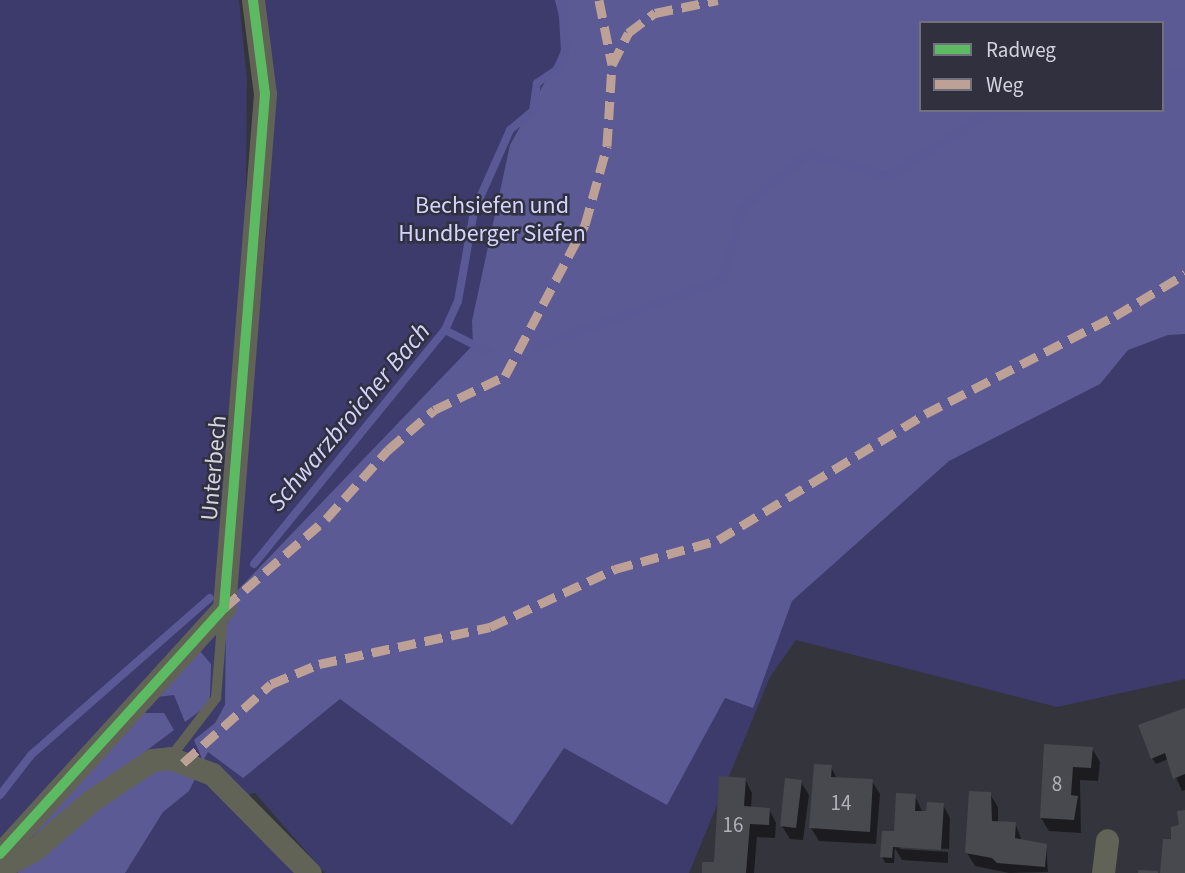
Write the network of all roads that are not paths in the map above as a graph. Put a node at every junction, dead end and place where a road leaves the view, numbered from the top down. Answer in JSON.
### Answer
{"nodes":[{"id":1,"x":253,"y":0,"type":"edge"},
{"id":2,"x":224,"y":608,"type":"junction"},
{"id":3,"x":170,"y":758,"type":"junction"},
{"id":4,"x":1107,"y":840,"type":"dead end"},
{"id":5,"x":0,"y":854,"type":"edge"},
{"id":6,"x":0,"y":868,"type":"edge"},
{"id":7,"x":310,"y":873,"type":"edge"},
{"id":8,"x":1103,"y":873,"type":"edge"}],
"edges":[{"from":1,"to":2,"type":"street","name":"Unterbech"},
{"from":2,"to":3,"type":"lane"},
{"from":2,"to":5,"type":"street"},
{"from":3,"to":6,"type":"street"},
{"from":3,"to":7,"type":"street"},
{"from":4,"to":8,"type":"street"}]}
